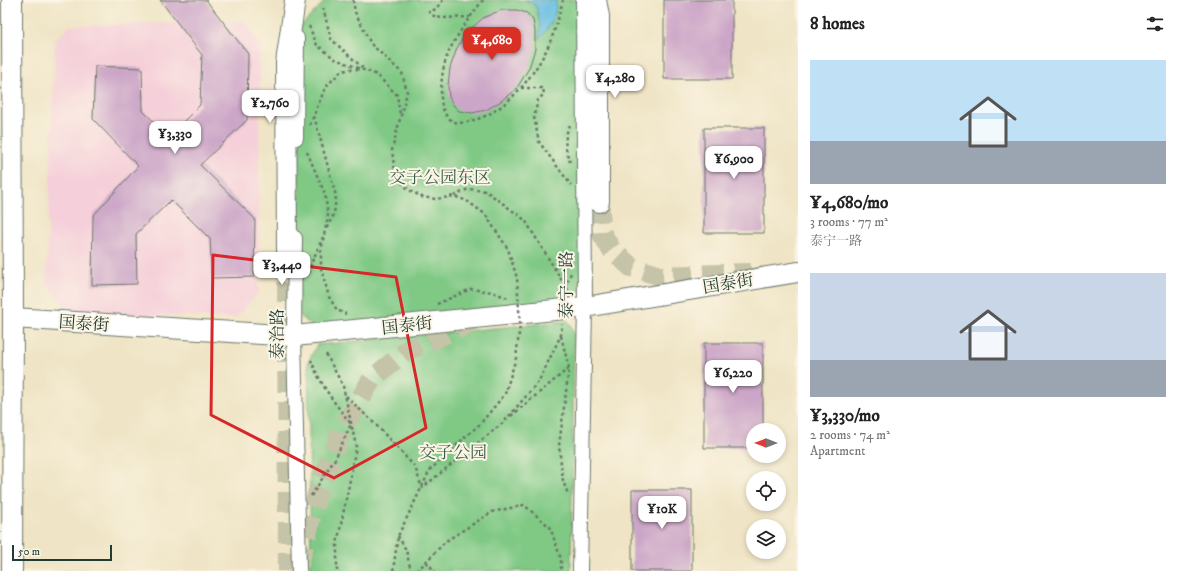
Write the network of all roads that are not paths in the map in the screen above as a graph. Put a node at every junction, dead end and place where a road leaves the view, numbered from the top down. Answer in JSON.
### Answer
{"nodes":[{"id":1,"x":12,"y":0,"type":"edge"},
{"id":2,"x":296,"y":0,"type":"edge"},
{"id":3,"x":583,"y":0,"type":"edge"},
{"id":4,"x":596,"y":0,"type":"edge"},
{"id":5,"x":599,"y":202,"type":"tunnel mouth"},
{"id":6,"x":287,"y":252,"type":"tunnel mouth"},
{"id":7,"x":798,"y":272,"type":"edge"},
{"id":8,"x":584,"y":307,"type":"junction"},
{"id":9,"x":13,"y":318,"type":"junction"},
{"id":10,"x":294,"y":336,"type":"junction"},
{"id":11,"x":12,"y":571,"type":"edge"},
{"id":12,"x":299,"y":571,"type":"edge"},
{"id":13,"x":580,"y":571,"type":"edge"}],
"edges":[{"from":1,"to":9,"type":"street"},
{"from":2,"to":6,"type":"street"},
{"from":2,"to":10,"type":"street","name":"泰治路"},
{"from":3,"to":8,"type":"street","name":"泰宁一路"},
{"from":4,"to":5,"type":"street"},
{"from":7,"to":8,"type":"street","name":"国泰街"},
{"from":8,"to":10,"type":"street","name":"国泰街"},
{"from":8,"to":13,"type":"street","name":"泰宁一路"},
{"from":9,"to":10,"type":"street","name":"国泰街"},
{"from":9,"to":11,"type":"street"},
{"from":10,"to":12,"type":"street","name":"泰治路"}]}
